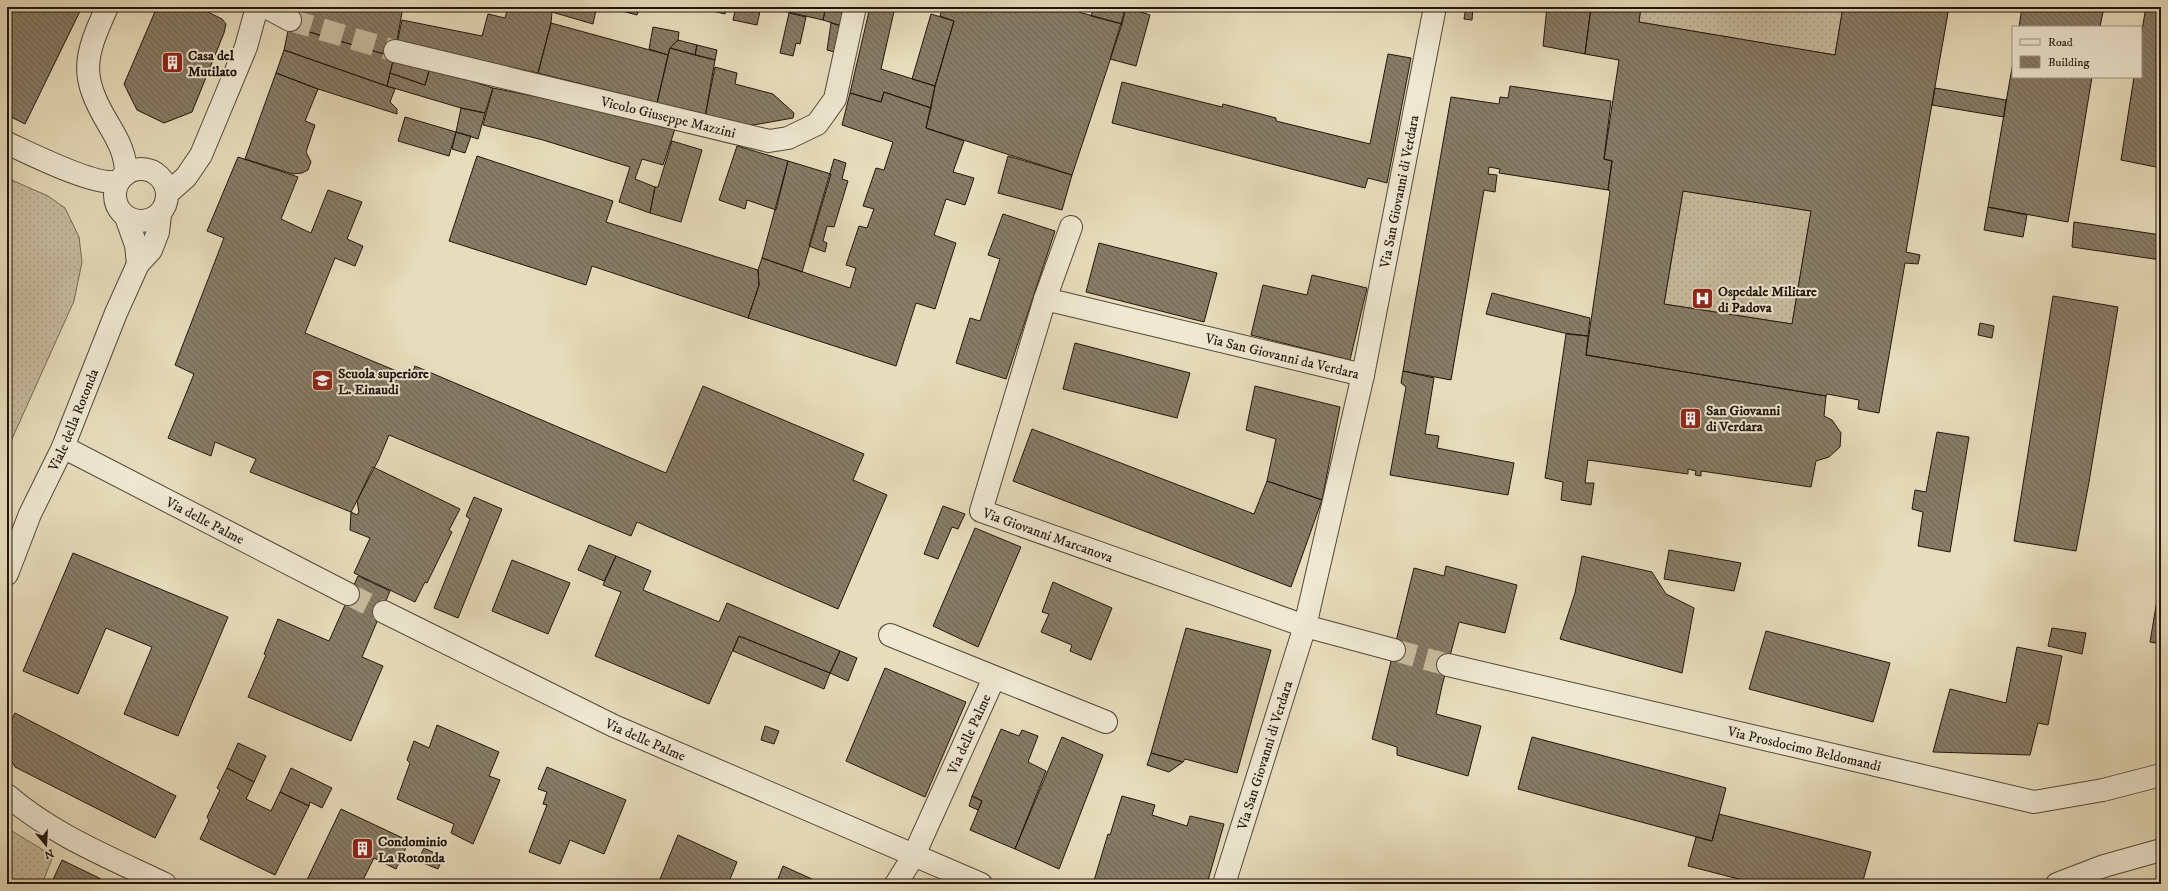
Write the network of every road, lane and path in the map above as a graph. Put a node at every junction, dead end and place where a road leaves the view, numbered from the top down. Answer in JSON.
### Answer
{"nodes":[{"id":1,"x":107,"y":7,"type":"edge"},
{"id":2,"x":257,"y":7,"type":"edge"},
{"id":3,"x":266,"y":7,"type":"edge"},
{"id":4,"x":855,"y":7,"type":"edge"},
{"id":5,"x":1435,"y":7,"type":"edge"},
{"id":6,"x":290,"y":20,"type":"tunnel mouth"},
{"id":7,"x":395,"y":51,"type":"tunnel mouth"},
{"id":8,"x":7,"y":143,"type":"edge"},
{"id":9,"x":201,"y":155,"type":"junction"},
{"id":10,"x":152,"y":171,"type":"junction"},
{"id":11,"x":122,"y":178,"type":"junction"},
{"id":12,"x":168,"y":193,"type":"junction"},
{"id":13,"x":160,"y":215,"type":"junction"},
{"id":14,"x":126,"y":217,"type":"junction"},
{"id":15,"x":1071,"y":227,"type":"dead end"},
{"id":16,"x":138,"y":264,"type":"junction"},
{"id":17,"x":1045,"y":298,"type":"junction"},
{"id":18,"x":1363,"y":375,"type":"junction"},
{"id":19,"x":63,"y":446,"type":"junction"},
{"id":20,"x":7,"y":574,"type":"edge"},
{"id":21,"x":348,"y":594,"type":"tunnel mouth"},
{"id":22,"x":384,"y":612,"type":"tunnel mouth"},
{"id":23,"x":1305,"y":626,"type":"junction"},
{"id":24,"x":890,"y":635,"type":"dead end"},
{"id":25,"x":1394,"y":650,"type":"tunnel mouth"},
{"id":26,"x":1448,"y":665,"type":"tunnel mouth"},
{"id":27,"x":994,"y":678,"type":"junction"},
{"id":28,"x":1106,"y":722,"type":"dead end"},
{"id":29,"x":2161,"y":775,"type":"edge"},
{"id":30,"x":7,"y":795,"type":"edge"},
{"id":31,"x":2161,"y":850,"type":"edge"},
{"id":32,"x":914,"y":855,"type":"junction"},
{"id":33,"x":165,"y":884,"type":"edge"},
{"id":34,"x":896,"y":884,"type":"edge"},
{"id":35,"x":981,"y":884,"type":"edge"},
{"id":36,"x":1224,"y":884,"type":"edge"},
{"id":37,"x":2057,"y":884,"type":"edge"}],
"edges":[{"from":1,"to":11,"type":"street"},
{"from":2,"to":9,"type":"street"},
{"from":3,"to":6,"type":"street"},
{"from":4,"to":7,"type":"street","name":"Vicolo Giuseppe Mazzini"},
{"from":5,"to":18,"type":"street","name":"Via San Giovanni di Verdara"},
{"from":8,"to":11,"type":"street"},
{"from":9,"to":10,"type":"street"},
{"from":9,"to":12,"type":"street"},
{"from":10,"to":11,"type":"street"},
{"from":10,"to":12,"type":"street"},
{"from":11,"to":14,"type":"street"},
{"from":12,"to":13,"type":"street","name":"Viale della Rotonda"},
{"from":13,"to":14,"type":"street"},
{"from":13,"to":16,"type":"street","name":"Viale della Rotonda"},
{"from":14,"to":16,"type":"street"},
{"from":15,"to":17,"type":"street","name":"Via Giovanni Marcanova"},
{"from":16,"to":19,"type":"street","name":"Viale della Rotonda"},
{"from":17,"to":18,"type":"street","name":"Via San Giovanni da Verdara"},
{"from":17,"to":23,"type":"street","name":"Via Giovanni Marcanova"},
{"from":18,"to":23,"type":"street","name":"Via San Giovanni da Verdara"},
{"from":19,"to":20,"type":"street","name":"Viale della Rotonda"},
{"from":19,"to":21,"type":"street","name":"Via delle Palme"},
{"from":22,"to":32,"type":"street","name":"Via delle Palme"},
{"from":23,"to":25,"type":"street"},
{"from":23,"to":36,"type":"street","name":"Via San Giovanni di Verdara"},
{"from":24,"to":27,"type":"street","name":"Via delle Palme"},
{"from":26,"to":29,"type":"street","name":"Via Prosdocimo Beldomandi"},
{"from":27,"to":28,"type":"street","name":"Via delle Palme"},
{"from":27,"to":32,"type":"street","name":"Via delle Palme"},
{"from":30,"to":33,"type":"street"},
{"from":31,"to":37,"type":"street"},
{"from":32,"to":34,"type":"street","name":"Via delle Palme"},
{"from":32,"to":35,"type":"street","name":"Via delle Palme"}]}
